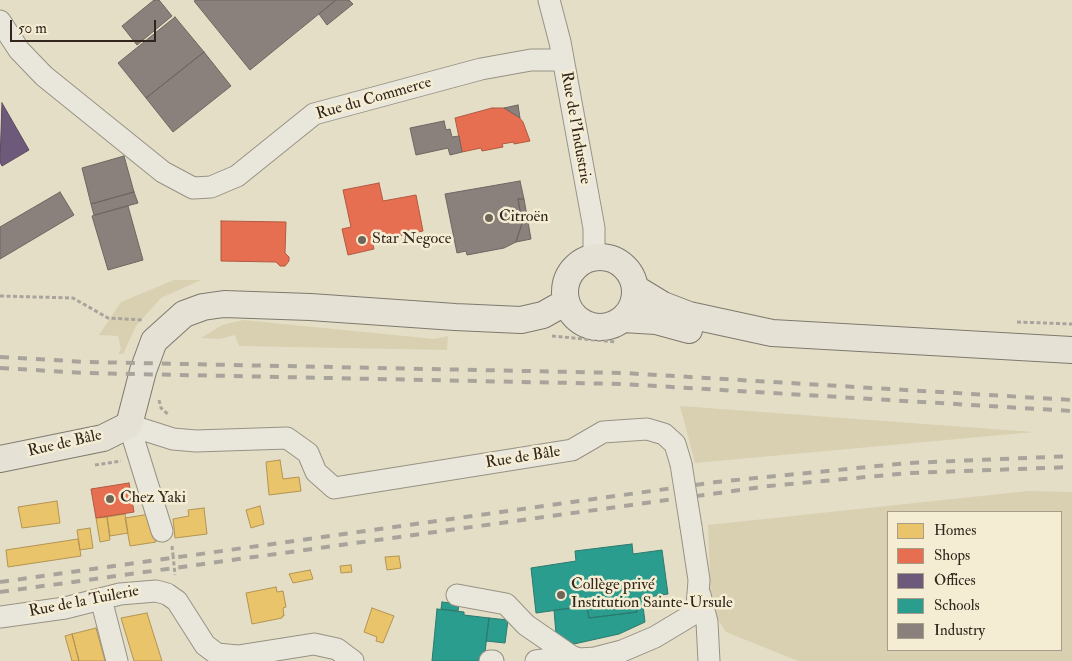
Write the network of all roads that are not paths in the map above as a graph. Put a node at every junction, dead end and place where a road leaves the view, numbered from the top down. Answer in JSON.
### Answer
{"nodes":[{"id":1,"x":549,"y":0,"type":"edge"},
{"id":2,"x":0,"y":21,"type":"edge"},
{"id":3,"x":563,"y":60,"type":"junction"},
{"id":4,"x":594,"y":258,"type":"junction"},
{"id":5,"x":635,"y":288,"type":"junction"},
{"id":6,"x":566,"y":302,"type":"junction"},
{"id":7,"x":623,"y":330,"type":"junction"},
{"id":8,"x":772,"y":334,"type":"junction"},
{"id":9,"x":1072,"y":350,"type":"edge"},
{"id":10,"x":129,"y":425,"type":"junction"},
{"id":11,"x":0,"y":459,"type":"edge"},
{"id":12,"x":162,"y":530,"type":"dead end"},
{"id":13,"x":700,"y":595,"type":"junction"},
{"id":14,"x":457,"y":596,"type":"dead end"},
{"id":15,"x":101,"y":599,"type":"junction"},
{"id":16,"x":0,"y":617,"type":"edge"},
{"id":17,"x":571,"y":656,"type":"junction"},
{"id":18,"x":117,"y":661,"type":"edge"},
{"id":19,"x":353,"y":661,"type":"edge"},
{"id":20,"x":490,"y":661,"type":"edge"},
{"id":21,"x":494,"y":661,"type":"edge"},
{"id":22,"x":536,"y":661,"type":"edge"},
{"id":23,"x":709,"y":661,"type":"edge"}],
"edges":[{"from":1,"to":3,"type":"street","name":"Rue de l'Industrie"},
{"from":2,"to":3,"type":"street","name":"Rue du Commerce"},
{"from":3,"to":4,"type":"street","name":"Rue de l'Industrie"},
{"from":4,"to":5,"type":"main road"},
{"from":4,"to":6,"type":"main road"},
{"from":5,"to":7,"type":"main road"},
{"from":5,"to":8,"type":"main road"},
{"from":6,"to":7,"type":"main road"},
{"from":6,"to":10,"type":"main road"},
{"from":7,"to":8,"type":"main road"},
{"from":8,"to":9,"type":"main road"},
{"from":10,"to":11,"type":"main road","name":"Rue de Bâle"},
{"from":10,"to":12,"type":"street"},
{"from":10,"to":13,"type":"street","name":"Rue de Bâle","bridge":true},
{"from":13,"to":17,"type":"street"},
{"from":13,"to":23,"type":"street","name":"Rue de Bâle"},
{"from":14,"to":17,"type":"street"},
{"from":15,"to":16,"type":"street","name":"Rue de la Tuilerie"},
{"from":15,"to":18,"type":"street"},
{"from":15,"to":19,"type":"street","name":"Rue de la Tuilerie"},
{"from":17,"to":22,"type":"street"},
{"from":20,"to":21,"type":"street"}]}
